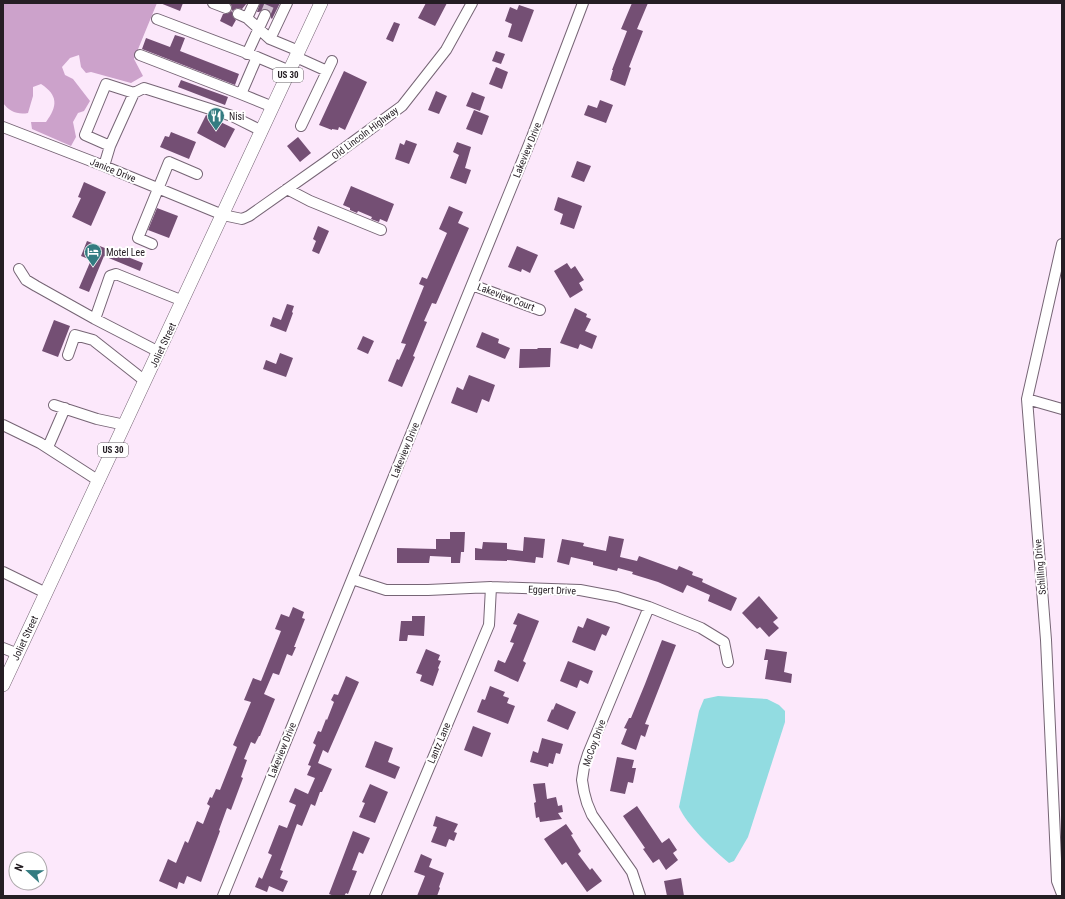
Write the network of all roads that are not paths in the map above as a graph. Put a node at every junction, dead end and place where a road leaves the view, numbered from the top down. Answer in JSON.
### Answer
{"nodes":[{"id":1,"x":254,"y":3,"type":"edge"},
{"id":2,"x":287,"y":3,"type":"edge"},
{"id":3,"x":321,"y":3,"type":"edge"},
{"id":4,"x":472,"y":3,"type":"edge"},
{"id":5,"x":583,"y":3,"type":"edge"},
{"id":6,"x":264,"y":15,"type":"tunnel mouth"},
{"id":7,"x":157,"y":19,"type":"dead end"},
{"id":8,"x":258,"y":29,"type":"junction"},
{"id":9,"x":270,"y":39,"type":"junction"},
{"id":10,"x":247,"y":54,"type":"junction"},
{"id":11,"x":297,"y":54,"type":"junction"},
{"id":12,"x":140,"y":55,"type":"dead end"},
{"id":13,"x":257,"y":57,"type":"junction"},
{"id":14,"x":290,"y":71,"type":"junction"},
{"id":15,"x":134,"y":93,"type":"junction"},
{"id":16,"x":241,"y":94,"type":"junction"},
{"id":17,"x":273,"y":107,"type":"junction"},
{"id":18,"x":301,"y":126,"type":"dead end"},
{"id":19,"x":3,"y":127,"type":"edge"},
{"id":20,"x":262,"y":131,"type":"junction"},
{"id":21,"x":110,"y":146,"type":"junction"},
{"id":22,"x":104,"y":166,"type":"junction"},
{"id":23,"x":197,"y":174,"type":"dead end"},
{"id":24,"x":158,"y":189,"type":"junction"},
{"id":25,"x":287,"y":189,"type":"junction"},
{"id":26,"x":223,"y":215,"type":"junction"},
{"id":27,"x":381,"y":230,"type":"dead end"},
{"id":28,"x":152,"y":244,"type":"dead end"},
{"id":29,"x":1062,"y":244,"type":"edge"},
{"id":30,"x":19,"y":269,"type":"dead end"},
{"id":31,"x":472,"y":285,"type":"junction"},
{"id":32,"x":183,"y":301,"type":"junction"},
{"id":33,"x":540,"y":310,"type":"dead end"},
{"id":34,"x":95,"y":319,"type":"junction"},
{"id":35,"x":159,"y":352,"type":"junction"},
{"id":36,"x":68,"y":355,"type":"dead end"},
{"id":37,"x":145,"y":381,"type":"junction"},
{"id":38,"x":1027,"y":399,"type":"junction"},
{"id":39,"x":54,"y":404,"type":"dead end"},
{"id":40,"x":64,"y":408,"type":"junction"},
{"id":41,"x":1062,"y":409,"type":"edge"},
{"id":42,"x":3,"y":425,"type":"edge"},
{"id":43,"x":125,"y":425,"type":"junction"},
{"id":44,"x":48,"y":447,"type":"junction"},
{"id":45,"x":99,"y":480,"type":"junction"},
{"id":46,"x":3,"y":572,"type":"edge"},
{"id":47,"x":352,"y":579,"type":"junction"},
{"id":48,"x":491,"y":587,"type":"junction"},
{"id":49,"x":46,"y":593,"type":"junction"},
{"id":50,"x":649,"y":607,"type":"junction"},
{"id":51,"x":3,"y":648,"type":"edge"},
{"id":52,"x":18,"y":654,"type":"junction"},
{"id":53,"x":728,"y":662,"type":"dead end"},
{"id":54,"x":4,"y":683,"type":"edge"},
{"id":55,"x":1062,"y":894,"type":"edge"},
{"id":56,"x":223,"y":896,"type":"edge"},
{"id":57,"x":375,"y":896,"type":"edge"},
{"id":58,"x":640,"y":896,"type":"edge"}],
"edges":[{"from":1,"to":8,"type":"street"},
{"from":2,"to":9,"type":"street"},
{"from":3,"to":11,"type":"main road","name":"Joliet Street","number":"US 30"},
{"from":4,"to":25,"type":"street","name":"Old Lincoln Highway"},
{"from":5,"to":31,"type":"street","name":"Lakeview Drive"},
{"from":6,"to":8,"type":"street"},
{"from":7,"to":10,"type":"street"},
{"from":8,"to":9,"type":"street"},
{"from":8,"to":10,"type":"street"},
{"from":9,"to":11,"type":"street"},
{"from":10,"to":13,"type":"street"},
{"from":11,"to":14,"type":"main road","name":"Joliet Street","number":"US 30"},
{"from":11,"to":18,"type":"street"},
{"from":12,"to":16,"type":"street"},
{"from":13,"to":14,"type":"street"},
{"from":13,"to":16,"type":"street"},
{"from":14,"to":17,"type":"main road","name":"Joliet Street","number":"US 30"},
{"from":15,"to":20,"type":"street"},
{"from":15,"to":21,"type":"street"},
{"from":15,"to":21,"type":"street"},
{"from":16,"to":17,"type":"street"},
{"from":17,"to":20,"type":"main road","name":"Joliet Street","number":"US 30"},
{"from":19,"to":22,"type":"street","name":"Janice Drive"},
{"from":20,"to":26,"type":"main road","name":"Joliet Street","number":"US 30"},
{"from":21,"to":22,"type":"street"},
{"from":22,"to":24,"type":"street","name":"Janice Drive"},
{"from":23,"to":24,"type":"street"},
{"from":24,"to":26,"type":"street","name":"Janice Drive"},
{"from":24,"to":28,"type":"street"},
{"from":25,"to":26,"type":"street","name":"Old Lincoln Highway"},
{"from":25,"to":27,"type":"street"},
{"from":26,"to":32,"type":"main road","name":"Joliet Street","number":"US 30"},
{"from":29,"to":38,"type":"street","name":"Schilling Drive"},
{"from":30,"to":34,"type":"street"},
{"from":31,"to":33,"type":"street","name":"Lakeview Court"},
{"from":31,"to":47,"type":"street","name":"Lakeview Drive"},
{"from":32,"to":34,"type":"street"},
{"from":32,"to":35,"type":"main road","name":"Joliet Street","number":"US 30"},
{"from":34,"to":35,"type":"street"},
{"from":35,"to":37,"type":"main road","name":"Joliet Street","number":"US 30"},
{"from":36,"to":37,"type":"street"},
{"from":37,"to":43,"type":"main road","name":"Joliet Street","number":"US 30"},
{"from":38,"to":41,"type":"street"},
{"from":38,"to":55,"type":"street","name":"Schilling Drive"},
{"from":39,"to":40,"type":"street"},
{"from":40,"to":43,"type":"street"},
{"from":40,"to":44,"type":"street"},
{"from":42,"to":44,"type":"street"},
{"from":43,"to":45,"type":"main road","name":"Joliet Street","number":"US 30"},
{"from":44,"to":45,"type":"street"},
{"from":45,"to":49,"type":"main road","name":"Joliet Street","number":"US 30"},
{"from":46,"to":49,"type":"street"},
{"from":47,"to":48,"type":"street","name":"Eggert Drive"},
{"from":47,"to":56,"type":"street","name":"Lakeview Drive"},
{"from":48,"to":50,"type":"street","name":"Eggert Drive"},
{"from":48,"to":57,"type":"street","name":"Lantz Lane"},
{"from":49,"to":52,"type":"main road","name":"Joliet Street","number":"US 30"},
{"from":50,"to":53,"type":"street","name":"Eggert Drive"},
{"from":50,"to":58,"type":"street","name":"McCoy Drive"},
{"from":51,"to":52,"type":"street"},
{"from":52,"to":54,"type":"main road","name":"Joliet Street","number":"US 30"}]}
